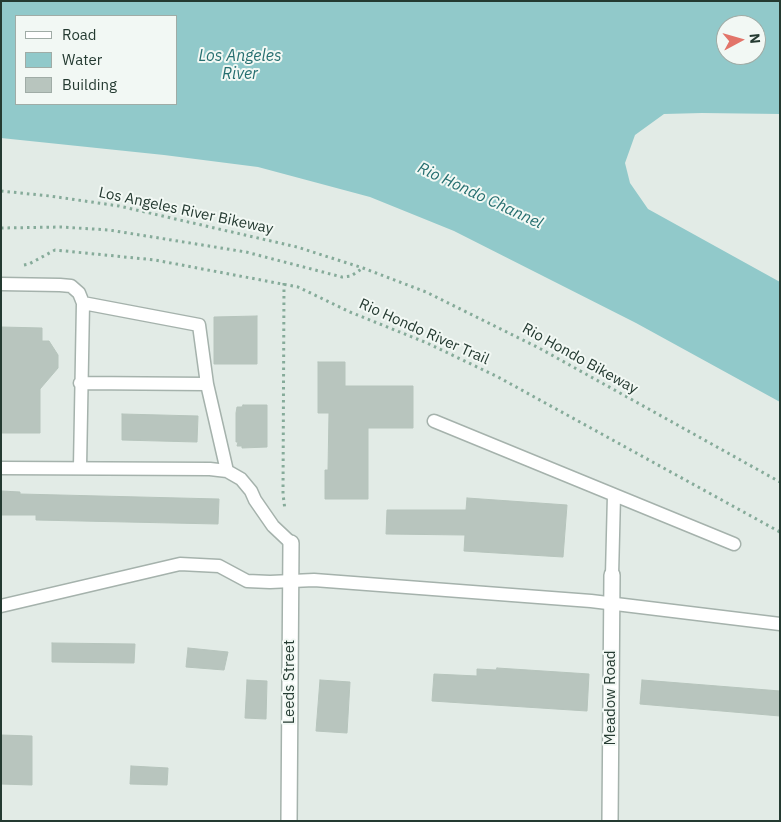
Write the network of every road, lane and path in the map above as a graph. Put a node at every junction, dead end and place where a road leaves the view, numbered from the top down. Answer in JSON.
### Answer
{"nodes":[{"id":1,"x":1,"y":191,"type":"edge"},
{"id":2,"x":1,"y":228,"type":"edge"},
{"id":3,"x":20,"y":265,"type":"dead end"},
{"id":4,"x":363,"y":268,"type":"junction"},
{"id":5,"x":284,"y":283,"type":"junction"},
{"id":6,"x":1,"y":284,"type":"edge"},
{"id":7,"x":83,"y":303,"type":"junction"},
{"id":8,"x":80,"y":383,"type":"junction"},
{"id":9,"x":206,"y":384,"type":"junction"},
{"id":10,"x":434,"y":421,"type":"dead end"},
{"id":11,"x":80,"y":467,"type":"junction"},
{"id":12,"x":1,"y":468,"type":"edge"},
{"id":13,"x":227,"y":471,"type":"junction"},
{"id":14,"x":780,"y":482,"type":"edge"},
{"id":15,"x":614,"y":495,"type":"junction"},
{"id":16,"x":780,"y":532,"type":"edge"},
{"id":17,"x":290,"y":543,"type":"junction"},
{"id":18,"x":734,"y":544,"type":"dead end"},
{"id":19,"x":612,"y":575,"type":"joint"},
{"id":20,"x":290,"y":582,"type":"junction"},
{"id":21,"x":612,"y":603,"type":"junction"},
{"id":22,"x":1,"y":606,"type":"edge"},
{"id":23,"x":780,"y":624,"type":"edge"},
{"id":24,"x":289,"y":821,"type":"edge"},
{"id":25,"x":610,"y":821,"type":"edge"}],
"edges":[{"from":1,"to":4,"type":"path","name":"Los Angeles River Bikeway"},
{"from":2,"to":4,"type":"path"},
{"from":3,"to":5,"type":"path","name":"Rio Hondo River Trail"},
{"from":4,"to":14,"type":"path","name":"Rio Hondo Bikeway"},
{"from":5,"to":16,"type":"path","name":"Rio Hondo River Trail"},
{"from":5,"to":17,"type":"path"},
{"from":6,"to":7,"type":"lane"},
{"from":7,"to":8,"type":"lane"},
{"from":7,"to":9,"type":"lane"},
{"from":8,"to":9,"type":"lane"},
{"from":8,"to":11,"type":"lane"},
{"from":9,"to":13,"type":"lane"},
{"from":10,"to":15,"type":"lane"},
{"from":11,"to":12,"type":"lane"},
{"from":11,"to":13,"type":"lane"},
{"from":13,"to":17,"type":"lane"},
{"from":15,"to":18,"type":"lane"},
{"from":15,"to":19,"type":"lane"},
{"from":17,"to":20,"type":"street","name":"Leeds Street"},
{"from":19,"to":21,"type":"street","name":"Meadow Road"},
{"from":20,"to":21,"type":"lane"},
{"from":20,"to":22,"type":"lane"},
{"from":20,"to":24,"type":"street","name":"Leeds Street"},
{"from":21,"to":23,"type":"lane"},
{"from":21,"to":25,"type":"street","name":"Meadow Road"}]}
